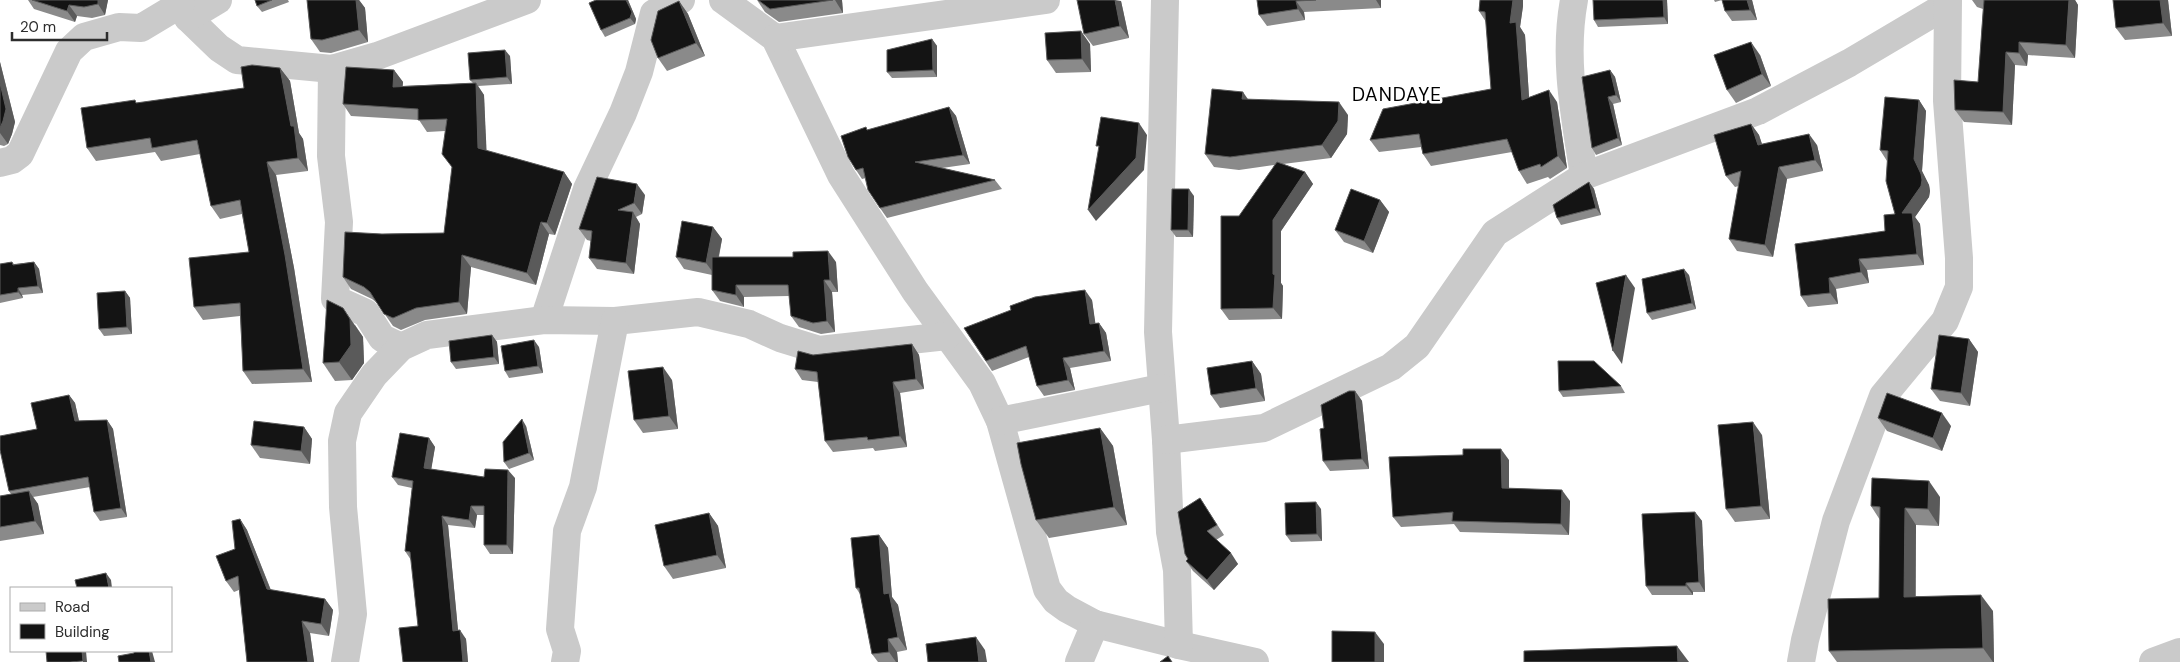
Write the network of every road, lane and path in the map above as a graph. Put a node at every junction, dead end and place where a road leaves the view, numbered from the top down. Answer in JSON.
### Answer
{"nodes":[{"id":1,"x":218,"y":0,"type":"edge"},
{"id":2,"x":527,"y":0,"type":"edge"},
{"id":3,"x":681,"y":0,"type":"edge"},
{"id":4,"x":723,"y":0,"type":"edge"},
{"id":5,"x":1046,"y":0,"type":"edge"},
{"id":6,"x":1166,"y":0,"type":"edge"},
{"id":7,"x":1574,"y":0,"type":"edge"},
{"id":8,"x":1948,"y":3,"type":"edge"},
{"id":9,"x":182,"y":7,"type":"edge"},
{"id":10,"x":900,"y":11,"type":"edge"},
{"id":11,"x":775,"y":38,"type":"junction"},
{"id":12,"x":332,"y":69,"type":"junction"},
{"id":13,"x":0,"y":163,"type":"edge"},
{"id":14,"x":1584,"y":176,"type":"junction"},
{"id":15,"x":544,"y":320,"type":"junction"},
{"id":16,"x":615,"y":321,"type":"junction"},
{"id":17,"x":947,"y":336,"type":"junction"},
{"id":18,"x":401,"y":347,"type":"junction"},
{"id":19,"x":1161,"y":388,"type":"junction"},
{"id":20,"x":1000,"y":420,"type":"junction"},
{"id":21,"x":1166,"y":440,"type":"junction"},
{"id":22,"x":1095,"y":624,"type":"junction"},
{"id":23,"x":1178,"y":645,"type":"junction"},
{"id":24,"x":2180,"y":652,"type":"edge"},
{"id":25,"x":345,"y":662,"type":"edge"},
{"id":26,"x":565,"y":662,"type":"edge"},
{"id":27,"x":1079,"y":662,"type":"edge"},
{"id":28,"x":1254,"y":662,"type":"edge"},
{"id":29,"x":1801,"y":662,"type":"edge"},
{"id":30,"x":2152,"y":662,"type":"edge"}],
"edges":[{"from":1,"to":9,"type":"street"},
{"from":2,"to":12,"type":"street"},
{"from":3,"to":15,"type":"street"},
{"from":4,"to":11,"type":"street"},
{"from":5,"to":10,"type":"street"},
{"from":6,"to":19,"type":"street"},
{"from":7,"to":14,"type":"street"},
{"from":8,"to":14,"type":"street"},
{"from":8,"to":29,"type":"street"},
{"from":9,"to":12,"type":"street"},
{"from":9,"to":13,"type":"street"},
{"from":10,"to":11,"type":"street"},
{"from":11,"to":17,"type":"street"},
{"from":12,"to":18,"type":"street"},
{"from":14,"to":21,"type":"street"},
{"from":15,"to":16,"type":"street"},
{"from":15,"to":18,"type":"street"},
{"from":16,"to":17,"type":"street"},
{"from":16,"to":26,"type":"street"},
{"from":17,"to":20,"type":"street"},
{"from":18,"to":25,"type":"street"},
{"from":19,"to":20,"type":"street"},
{"from":19,"to":21,"type":"street"},
{"from":20,"to":22,"type":"street"},
{"from":21,"to":23,"type":"street"},
{"from":22,"to":23,"type":"street"},
{"from":22,"to":27,"type":"street"},
{"from":23,"to":28,"type":"street"},
{"from":24,"to":30,"type":"street"}]}
